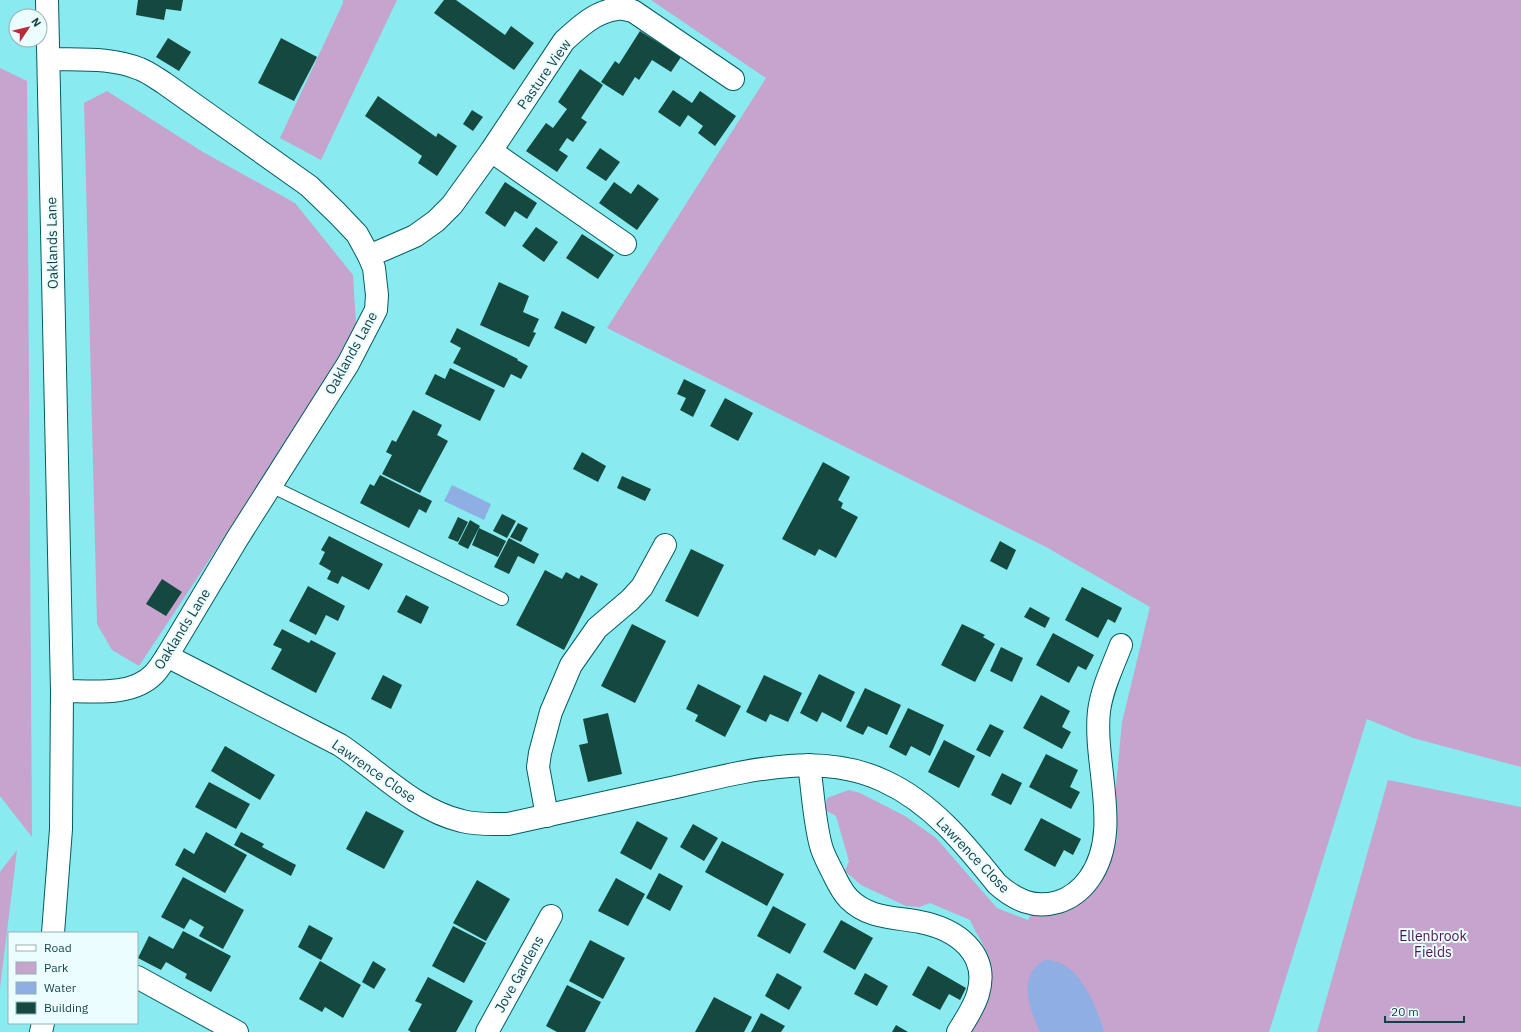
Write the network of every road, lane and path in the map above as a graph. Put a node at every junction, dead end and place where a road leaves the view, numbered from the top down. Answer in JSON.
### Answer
{"nodes":[{"id":1,"x":44,"y":1,"type":"edge"},
{"id":2,"x":49,"y":59,"type":"junction"},
{"id":3,"x":733,"y":79,"type":"dead end"},
{"id":4,"x":491,"y":151,"type":"junction"},
{"id":5,"x":625,"y":244,"type":"dead end"},
{"id":6,"x":369,"y":256,"type":"junction"},
{"id":7,"x":271,"y":486,"type":"junction"},
{"id":8,"x":665,"y":545,"type":"dead end"},
{"id":9,"x":502,"y":599,"type":"dead end"},
{"id":10,"x":1121,"y":645,"type":"dead end"},
{"id":11,"x":167,"y":656,"type":"junction"},
{"id":12,"x":62,"y":691,"type":"junction"},
{"id":13,"x":809,"y":765,"type":"junction"},
{"id":14,"x":547,"y":816,"type":"junction"},
{"id":15,"x":551,"y":916,"type":"dead end"},
{"id":16,"x":54,"y":932,"type":"edge"},
{"id":17,"x":138,"y":978,"type":"edge"},
{"id":18,"x":237,"y":1032,"type":"edge"},
{"id":19,"x":487,"y":1032,"type":"edge"},
{"id":20,"x":958,"y":1032,"type":"edge"}],
"edges":[{"from":1,"to":2,"type":"street","name":"Oaklands Lane"},
{"from":2,"to":6,"type":"street","name":"Oaklands Lane"},
{"from":2,"to":12,"type":"street","name":"Oaklands Lane"},
{"from":3,"to":4,"type":"street","name":"Pasture View"},
{"from":4,"to":5,"type":"street"},
{"from":4,"to":6,"type":"street","name":"Pasture View"},
{"from":6,"to":7,"type":"street","name":"Oaklands Lane"},
{"from":7,"to":9,"type":"lane"},
{"from":7,"to":11,"type":"street","name":"Oaklands Lane"},
{"from":8,"to":14,"type":"street"},
{"from":10,"to":13,"type":"street","name":"Lawrence Close"},
{"from":11,"to":12,"type":"street","name":"Oaklands Lane"},
{"from":11,"to":14,"type":"street","name":"Lawrence Close"},
{"from":12,"to":16,"type":"street","name":"Oaklands Lane"},
{"from":13,"to":14,"type":"street","name":"Lawrence Close"},
{"from":13,"to":20,"type":"street"},
{"from":15,"to":19,"type":"street","name":"Jove Gardens"},
{"from":17,"to":18,"type":"street"}]}
